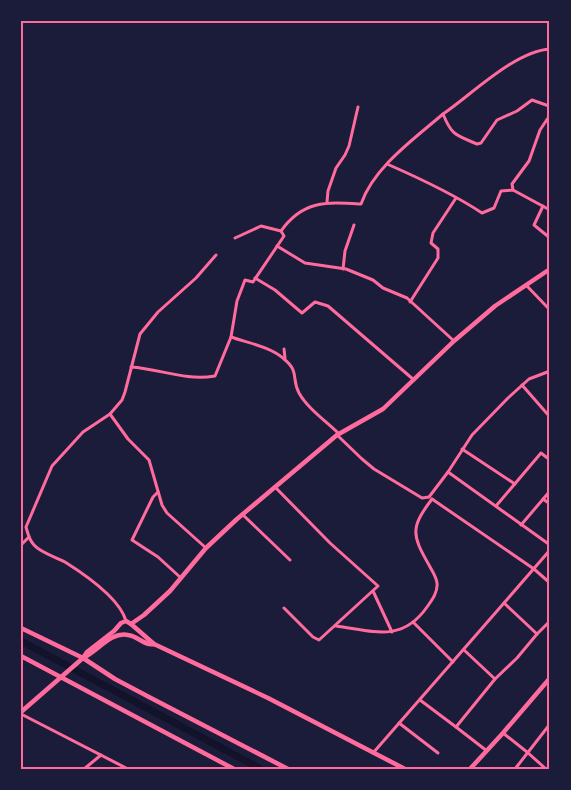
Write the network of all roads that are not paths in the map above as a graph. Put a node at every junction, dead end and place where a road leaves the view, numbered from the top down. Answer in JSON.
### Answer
{"nodes":[{"id":1,"x":550,"y":49,"type":"edge"},
{"id":2,"x":358,"y":107,"type":"dead end"},
{"id":3,"x":549,"y":107,"type":"edge"},
{"id":4,"x":443,"y":114,"type":"junction"},
{"id":5,"x":550,"y":115,"type":"edge"},
{"id":6,"x":387,"y":164,"type":"junction"},
{"id":7,"x":513,"y":190,"type":"junction"},
{"id":8,"x":456,"y":198,"type":"junction"},
{"id":9,"x":327,"y":202,"type":"junction"},
{"id":10,"x":543,"y":206,"type":"junction"},
{"id":11,"x":550,"y":210,"type":"edge"},
{"id":12,"x":354,"y":225,"type":"dead end"},
{"id":13,"x":280,"y":231,"type":"junction"},
{"id":14,"x":235,"y":238,"type":"dead end"},
{"id":15,"x":550,"y":238,"type":"edge"},
{"id":16,"x":278,"y":246,"type":"junction"},
{"id":17,"x":216,"y":255,"type":"dead end"},
{"id":18,"x":550,"y":268,"type":"edge"},
{"id":19,"x":342,"y":269,"type":"junction"},
{"id":20,"x":255,"y":278,"type":"junction"},
{"id":21,"x":526,"y":284,"type":"junction"},
{"id":22,"x":410,"y":302,"type":"junction"},
{"id":23,"x":550,"y":310,"type":"edge"},
{"id":24,"x":231,"y":337,"type":"junction"},
{"id":25,"x":454,"y":341,"type":"junction"},
{"id":26,"x":284,"y":349,"type":"dead end"},
{"id":27,"x":285,"y":359,"type":"junction"},
{"id":28,"x":131,"y":368,"type":"junction"},
{"id":29,"x":550,"y":371,"type":"edge"},
{"id":30,"x":415,"y":381,"type":"junction"},
{"id":31,"x":522,"y":386,"type":"junction"},
{"id":32,"x":110,"y":414,"type":"junction"},
{"id":33,"x":550,"y":417,"type":"edge"},
{"id":34,"x":338,"y":434,"type":"junction"},
{"id":35,"x":462,"y":449,"type":"junction"},
{"id":36,"x":550,"y":460,"type":"edge"},
{"id":37,"x":448,"y":472,"type":"junction"},
{"id":38,"x":515,"y":484,"type":"junction"},
{"id":39,"x":275,"y":487,"type":"junction"},
{"id":40,"x":550,"y":491,"type":"edge"},
{"id":41,"x":158,"y":492,"type":"junction"},
{"id":42,"x":431,"y":498,"type":"junction"},
{"id":43,"x":543,"y":499,"type":"junction"},
{"id":44,"x":550,"y":504,"type":"edge"},
{"id":45,"x":496,"y":506,"type":"junction"},
{"id":46,"x":242,"y":514,"type":"junction"},
{"id":47,"x":522,"y":524,"type":"junction"},
{"id":48,"x":29,"y":537,"type":"junction"},
{"id":49,"x":21,"y":545,"type":"edge"},
{"id":50,"x":550,"y":545,"type":"edge"},
{"id":51,"x":206,"y":548,"type":"junction"},
{"id":52,"x":550,"y":550,"type":"edge"},
{"id":53,"x":290,"y":560,"type":"dead end"},
{"id":54,"x":534,"y":568,"type":"junction"},
{"id":55,"x":181,"y":578,"type":"junction"},
{"id":56,"x":550,"y":583,"type":"edge"},
{"id":57,"x":373,"y":591,"type":"junction"},
{"id":58,"x":504,"y":603,"type":"junction"},
{"id":59,"x":284,"y":608,"type":"dead end"},
{"id":60,"x":550,"y":621,"type":"edge"},
{"id":61,"x":414,"y":622,"type":"junction"},
{"id":62,"x":130,"y":623,"type":"junction"},
{"id":63,"x":336,"y":626,"type":"junction"},
{"id":64,"x":21,"y":628,"type":"edge"},
{"id":65,"x":392,"y":632,"type":"junction"},
{"id":66,"x":128,"y":634,"type":"junction"},
{"id":67,"x":536,"y":634,"type":"junction"},
{"id":68,"x":154,"y":644,"type":"junction"},
{"id":69,"x":464,"y":650,"type":"junction"},
{"id":70,"x":21,"y":656,"type":"edge"},
{"id":71,"x":83,"y":658,"type":"junction"},
{"id":72,"x":453,"y":662,"type":"junction"},
{"id":73,"x":64,"y":675,"type":"junction"},
{"id":74,"x":550,"y":678,"type":"edge"},
{"id":75,"x":496,"y":679,"type":"junction"},
{"id":76,"x":420,"y":700,"type":"junction"},
{"id":77,"x":21,"y":713,"type":"edge"},
{"id":78,"x":400,"y":723,"type":"junction"},
{"id":79,"x":550,"y":724,"type":"edge"},
{"id":80,"x":456,"y":727,"type":"junction"},
{"id":81,"x":503,"y":733,"type":"junction"},
{"id":82,"x":486,"y":751,"type":"junction"},
{"id":83,"x":527,"y":752,"type":"junction"},
{"id":84,"x":373,"y":753,"type":"junction"},
{"id":85,"x":438,"y":753,"type":"dead end"},
{"id":86,"x":101,"y":755,"type":"junction"},
{"id":87,"x":84,"y":769,"type":"edge"},
{"id":88,"x":128,"y":769,"type":"edge"},
{"id":89,"x":234,"y":769,"type":"edge"},
{"id":90,"x":288,"y":769,"type":"edge"},
{"id":91,"x":405,"y":769,"type":"edge"},
{"id":92,"x":470,"y":769,"type":"edge"},
{"id":93,"x":514,"y":769,"type":"edge"},
{"id":94,"x":546,"y":769,"type":"edge"}],
"edges":[{"from":1,"to":4,"type":"street"},
{"from":2,"to":9,"type":"street"},
{"from":3,"to":4,"type":"street"},
{"from":4,"to":6,"type":"street"},
{"from":5,"to":7,"type":"street"},
{"from":6,"to":8,"type":"street"},
{"from":6,"to":9,"type":"street"},
{"from":7,"to":8,"type":"street"},
{"from":7,"to":10,"type":"street"},
{"from":8,"to":22,"type":"street"},
{"from":9,"to":13,"type":"street"},
{"from":10,"to":11,"type":"street"},
{"from":10,"to":15,"type":"street"},
{"from":12,"to":19,"type":"street"},
{"from":13,"to":14,"type":"street"},
{"from":13,"to":16,"type":"street"},
{"from":16,"to":19,"type":"street"},
{"from":16,"to":20,"type":"street"},
{"from":17,"to":28,"type":"street"},
{"from":18,"to":21,"type":"street"},
{"from":19,"to":22,"type":"street"},
{"from":20,"to":24,"type":"street"},
{"from":20,"to":30,"type":"street"},
{"from":21,"to":23,"type":"street"},
{"from":21,"to":25,"type":"street"},
{"from":22,"to":25,"type":"street"},
{"from":24,"to":27,"type":"street"},
{"from":24,"to":28,"type":"street"},
{"from":25,"to":30,"type":"street"},
{"from":26,"to":27,"type":"street"},
{"from":27,"to":34,"type":"street"},
{"from":28,"to":32,"type":"street"},
{"from":29,"to":31,"type":"street"},
{"from":30,"to":34,"type":"street"},
{"from":31,"to":33,"type":"street"},
{"from":31,"to":35,"type":"street"},
{"from":32,"to":41,"type":"street"},
{"from":32,"to":48,"type":"street"},
{"from":34,"to":39,"type":"street"},
{"from":34,"to":42,"type":"street"},
{"from":35,"to":37,"type":"street"},
{"from":35,"to":38,"type":"street"},
{"from":36,"to":38,"type":"street"},
{"from":37,"to":42,"type":"street"},
{"from":37,"to":45,"type":"street"},
{"from":38,"to":45,"type":"street"},
{"from":39,"to":46,"type":"street"},
{"from":39,"to":57,"type":"street"},
{"from":40,"to":43,"type":"street"},
{"from":41,"to":51,"type":"street"},
{"from":41,"to":55,"type":"street"},
{"from":42,"to":54,"type":"street"},
{"from":42,"to":61,"type":"street"},
{"from":43,"to":44,"type":"street"},
{"from":43,"to":47,"type":"street"},
{"from":45,"to":47,"type":"street"},
{"from":46,"to":51,"type":"street"},
{"from":46,"to":53,"type":"street"},
{"from":47,"to":50,"type":"street"},
{"from":48,"to":49,"type":"street"},
{"from":48,"to":62,"type":"street"},
{"from":51,"to":55,"type":"street"},
{"from":52,"to":54,"type":"street"},
{"from":54,"to":56,"type":"street"},
{"from":54,"to":58,"type":"street"},
{"from":55,"to":62,"type":"street"},
{"from":57,"to":63,"type":"street"},
{"from":57,"to":65,"type":"street"},
{"from":58,"to":67,"type":"street"},
{"from":58,"to":69,"type":"street"},
{"from":59,"to":63,"type":"street"},
{"from":60,"to":67,"type":"street"},
{"from":61,"to":65,"type":"street"},
{"from":61,"to":72,"type":"street"},
{"from":62,"to":66,"type":"street"},
{"from":62,"to":68,"type":"street"},
{"from":62,"to":71,"type":"street"},
{"from":63,"to":65,"type":"street"},
{"from":64,"to":71,"type":"street"},
{"from":66,"to":68,"type":"street"},
{"from":66,"to":71,"type":"street"},
{"from":67,"to":75,"type":"street"},
{"from":68,"to":84,"type":"street"},
{"from":69,"to":72,"type":"street"},
{"from":69,"to":75,"type":"street"},
{"from":70,"to":73,"type":"street"},
{"from":71,"to":73,"type":"street"},
{"from":71,"to":90,"type":"street"},
{"from":72,"to":76,"type":"street"},
{"from":73,"to":77,"type":"street"},
{"from":73,"to":89,"type":"street"},
{"from":74,"to":81,"type":"street"},
{"from":75,"to":80,"type":"street"},
{"from":76,"to":78,"type":"street"},
{"from":76,"to":80,"type":"street"},
{"from":77,"to":86,"type":"street"},
{"from":78,"to":84,"type":"street"},
{"from":78,"to":85,"type":"street"},
{"from":79,"to":83,"type":"street"},
{"from":80,"to":82,"type":"street"},
{"from":81,"to":82,"type":"street"},
{"from":81,"to":83,"type":"street"},
{"from":82,"to":92,"type":"street"},
{"from":83,"to":93,"type":"street"},
{"from":83,"to":94,"type":"street"},
{"from":84,"to":91,"type":"street"},
{"from":86,"to":87,"type":"street"},
{"from":86,"to":88,"type":"street"}]}
